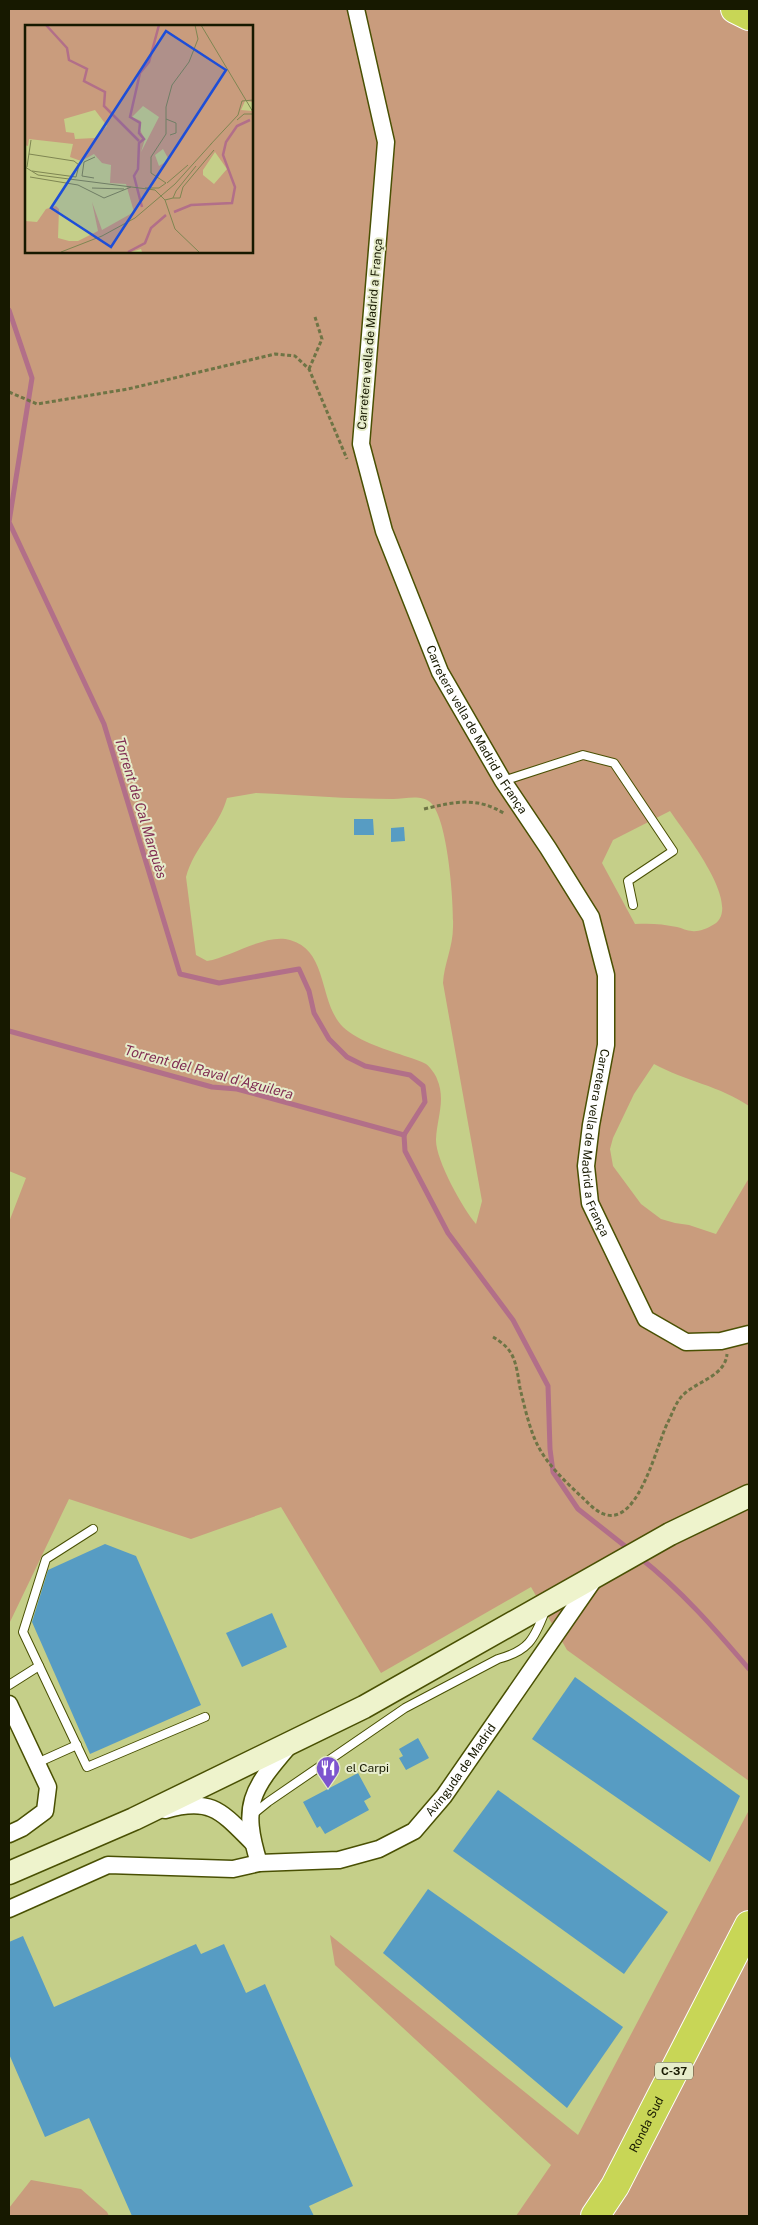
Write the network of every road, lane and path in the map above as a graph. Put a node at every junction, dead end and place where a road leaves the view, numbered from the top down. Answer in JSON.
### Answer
{"nodes":[{"id":1,"x":356,"y":9,"type":"edge"},
{"id":2,"x":735,"y":9,"type":"edge"},
{"id":3,"x":749,"y":16,"type":"edge"},
{"id":4,"x":315,"y":317,"type":"dead end"},
{"id":5,"x":309,"y":369,"type":"junction"},
{"id":6,"x":9,"y":392,"type":"edge"},
{"id":7,"x":351,"y":464,"type":"dead end"},
{"id":8,"x":503,"y":781,"type":"junction"},
{"id":9,"x":424,"y":809,"type":"dead end"},
{"id":10,"x":537,"y":832,"type":"junction"},
{"id":11,"x":634,"y":905,"type":"dead end"},
{"id":12,"x":749,"y":1334,"type":"edge"},
{"id":13,"x":493,"y":1337,"type":"dead end"},
{"id":14,"x":726,"y":1340,"type":"junction"},
{"id":15,"x":749,"y":1488,"type":"edge"},
{"id":16,"x":749,"y":1496,"type":"edge"},
{"id":17,"x":719,"y":1509,"type":"junction"},
{"id":18,"x":93,"y":1529,"type":"dead end"},
{"id":19,"x":597,"y":1576,"type":"junction"},
{"id":20,"x":548,"y":1603,"type":"junction"},
{"id":21,"x":39,"y":1666,"type":"junction"},
{"id":22,"x":9,"y":1685,"type":"edge"},
{"id":23,"x":9,"y":1704,"type":"edge"},
{"id":24,"x":205,"y":1717,"type":"dead end"},
{"id":25,"x":294,"y":1741,"type":"junction"},
{"id":26,"x":77,"y":1745,"type":"junction"},
{"id":27,"x":37,"y":1763,"type":"junction"},
{"id":28,"x":134,"y":1818,"type":"junction"},
{"id":29,"x":249,"y":1818,"type":"junction"},
{"id":30,"x":9,"y":1834,"type":"edge"},
{"id":31,"x":252,"y":1842,"type":"junction"},
{"id":32,"x":259,"y":1863,"type":"junction"},
{"id":33,"x":9,"y":1873,"type":"edge"},
{"id":34,"x":9,"y":1909,"type":"edge"},
{"id":35,"x":749,"y":1925,"type":"edge"},
{"id":36,"x":596,"y":2216,"type":"edge"}],
"edges":[{"from":1,"to":8,"type":"street","name":"Carretera vella de Madrid a França"},
{"from":2,"to":3,"type":"highway"},
{"from":4,"to":5,"type":"path"},
{"from":5,"to":6,"type":"path"},
{"from":5,"to":7,"type":"path"},
{"from":8,"to":10,"type":"street","name":"Carretera vella de Madrid a França"},
{"from":8,"to":11,"type":"lane"},
{"from":9,"to":10,"type":"path"},
{"from":10,"to":14,"type":"street","name":"Carretera vella de Madrid a França"},
{"from":12,"to":14,"type":"street","name":"Carretera vella de Madrid a França"},
{"from":13,"to":14,"type":"path"},
{"from":15,"to":17,"type":"street"},
{"from":16,"to":17,"type":"street"},
{"from":17,"to":19,"type":"street"},
{"from":18,"to":21,"type":"lane"},
{"from":19,"to":20,"type":"street"},
{"from":19,"to":32,"type":"street","name":"Avinguda de Madrid"},
{"from":20,"to":25,"type":"street"},
{"from":20,"to":29,"type":"lane"},
{"from":21,"to":22,"type":"lane"},
{"from":21,"to":26,"type":"lane"},
{"from":23,"to":27,"type":"street"},
{"from":24,"to":26,"type":"lane"},
{"from":25,"to":28,"type":"street"},
{"from":25,"to":29,"type":"street"},
{"from":26,"to":27,"type":"lane"},
{"from":27,"to":30,"type":"street"},
{"from":28,"to":31,"type":"street"},
{"from":28,"to":33,"type":"street"},
{"from":29,"to":31,"type":"street"},
{"from":31,"to":32,"type":"street"},
{"from":32,"to":34,"type":"street","name":"Avinguda de Madrid"},
{"from":35,"to":36,"type":"highway","name":"Ronda Sud","number":"C-37"}]}
